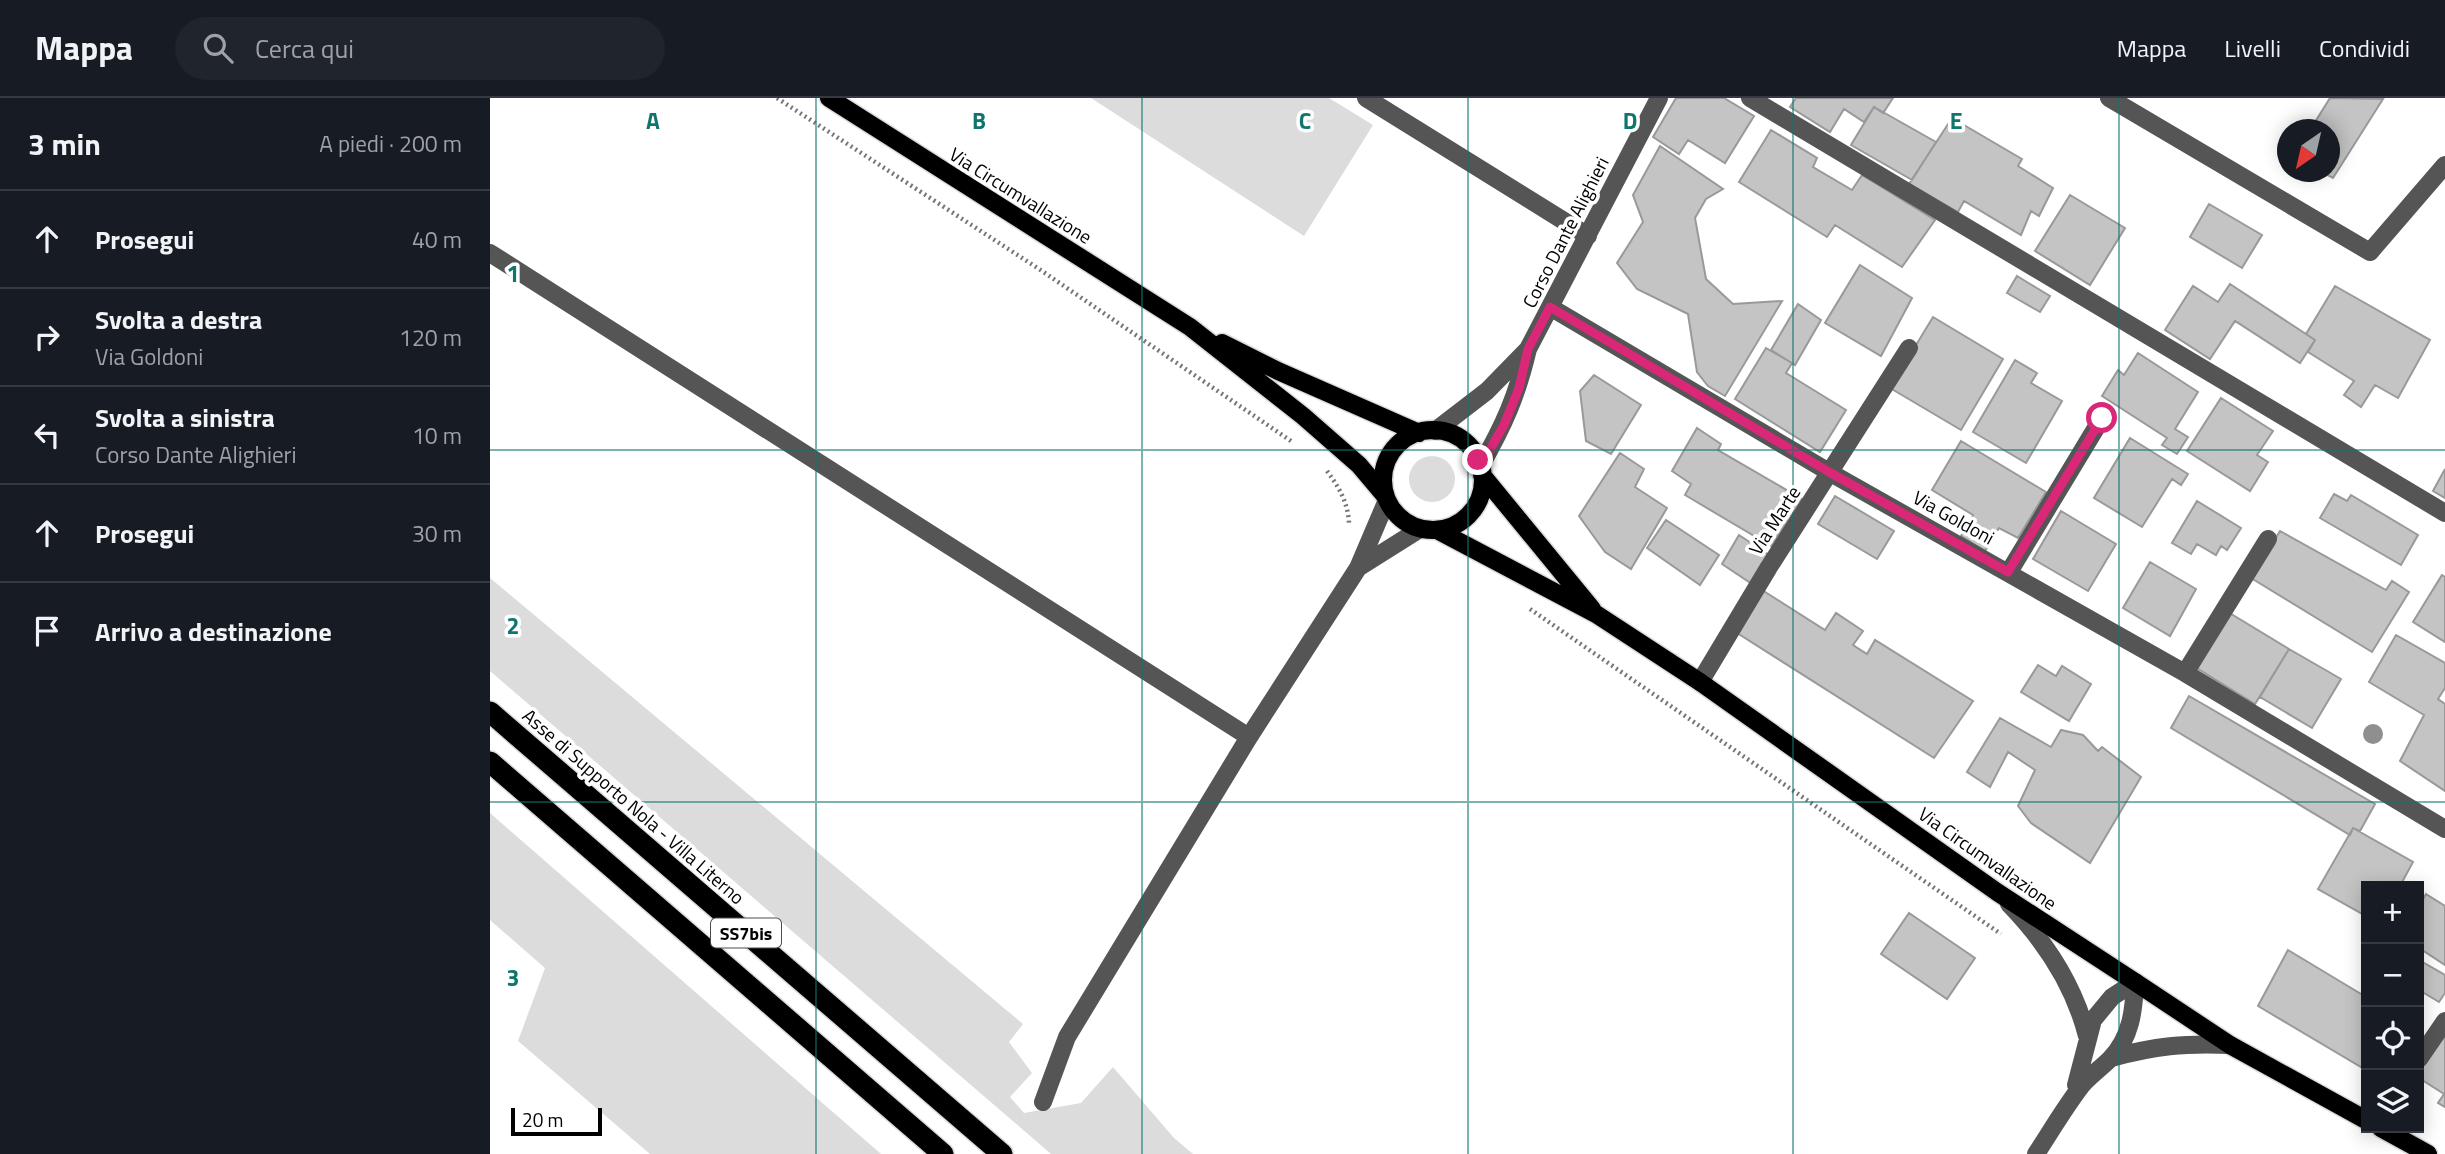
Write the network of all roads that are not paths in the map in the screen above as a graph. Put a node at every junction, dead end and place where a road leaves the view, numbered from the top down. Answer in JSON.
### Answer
{"nodes":[{"id":1,"x":829,"y":98,"type":"edge"},
{"id":2,"x":1366,"y":98,"type":"edge"},
{"id":3,"x":1659,"y":98,"type":"edge"},
{"id":4,"x":1750,"y":98,"type":"edge"},
{"id":5,"x":2109,"y":98,"type":"edge"},
{"id":6,"x":2445,"y":165,"type":"edge"},
{"id":7,"x":1588,"y":236,"type":"junction"},
{"id":8,"x":490,"y":253,"type":"edge"},
{"id":9,"x":1550,"y":307,"type":"junction"},
{"id":10,"x":1190,"y":327,"type":"junction"},
{"id":11,"x":1909,"y":348,"type":"dead end"},
{"id":12,"x":1528,"y":349,"type":"junction"},
{"id":13,"x":2102,"y":418,"type":"dead end"},
{"id":14,"x":1427,"y":432,"type":"junction"},
{"id":15,"x":1481,"y":471,"type":"junction"},
{"id":16,"x":1829,"y":472,"type":"junction"},
{"id":17,"x":1387,"y":498,"type":"junction"},
{"id":18,"x":2445,"y":513,"type":"edge"},
{"id":19,"x":1429,"y":529,"type":"junction"},
{"id":20,"x":2268,"y":539,"type":"dead end"},
{"id":21,"x":1358,"y":568,"type":"junction"},
{"id":22,"x":2008,"y":572,"type":"junction"},
{"id":23,"x":1596,"y":614,"type":"junction"},
{"id":24,"x":2185,"y":673,"type":"junction"},
{"id":25,"x":1700,"y":682,"type":"junction"},
{"id":26,"x":490,"y":712,"type":"edge"},
{"id":27,"x":1249,"y":737,"type":"junction"},
{"id":28,"x":490,"y":762,"type":"edge"},
{"id":29,"x":2445,"y":829,"type":"edge"},
{"id":30,"x":1997,"y":892,"type":"junction"},
{"id":31,"x":2135,"y":982,"type":"junction"},
{"id":32,"x":2445,"y":1021,"type":"edge"},
{"id":33,"x":2087,"y":1036,"type":"junction"},
{"id":34,"x":2230,"y":1045,"type":"junction"},
{"id":35,"x":2424,"y":1052,"type":"edge"},
{"id":36,"x":2111,"y":1058,"type":"junction"},
{"id":37,"x":2070,"y":1101,"type":"junction"},
{"id":38,"x":1043,"y":1102,"type":"dead end"},
{"id":39,"x":2361,"y":1116,"type":"edge"},
{"id":40,"x":2390,"y":1133,"type":"edge"},
{"id":41,"x":943,"y":1154,"type":"edge"},
{"id":42,"x":1002,"y":1154,"type":"edge"},
{"id":43,"x":2036,"y":1154,"type":"edge"},
{"id":44,"x":2428,"y":1154,"type":"edge"}],
"edges":[{"from":1,"to":10,"type":"main road","name":"Via Circumvallazione"},
{"from":2,"to":7,"type":"street"},
{"from":3,"to":7,"type":"street","name":"Corso Dante Alighieri"},
{"from":4,"to":18,"type":"street"},
{"from":5,"to":6,"type":"street"},
{"from":7,"to":9,"type":"street","name":"Corso Dante Alighieri"},
{"from":8,"to":27,"type":"street"},
{"from":9,"to":12,"type":"street","name":"Corso Dante Alighieri"},
{"from":9,"to":16,"type":"street","name":"Via Goldoni"},
{"from":10,"to":14,"type":"main road","name":"Via Circumvallazione"},
{"from":10,"to":17,"type":"main road","name":"Via Circumvallazione"},
{"from":11,"to":16,"type":"street","name":"Via Marte"},
{"from":12,"to":14,"type":"street"},
{"from":12,"to":15,"type":"street"},
{"from":13,"to":22,"type":"street"},
{"from":14,"to":15,"type":"main road"},
{"from":14,"to":17,"type":"main road"},
{"from":15,"to":19,"type":"main road"},
{"from":15,"to":23,"type":"main road","name":"Via Circumvallazione"},
{"from":16,"to":22,"type":"street","name":"Via Goldoni"},
{"from":16,"to":25,"type":"street","name":"Via Marte"},
{"from":17,"to":19,"type":"main road"},
{"from":17,"to":21,"type":"street"},
{"from":19,"to":21,"type":"street"},
{"from":19,"to":23,"type":"main road","name":"Via Circumvallazione"},
{"from":20,"to":24,"type":"street"},
{"from":21,"to":27,"type":"street"},
{"from":22,"to":24,"type":"street","name":"Via Goldoni"},
{"from":23,"to":25,"type":"main road","name":"Via Circumvallazione"},
{"from":24,"to":29,"type":"street","name":"Via Goldoni"},
{"from":25,"to":30,"type":"main road","name":"Via Circumvallazione"},
{"from":26,"to":42,"type":"highway","name":"Asse di Supporto Nola - Villa Literno","number":"SS7bis"},
{"from":27,"to":38,"type":"street"},
{"from":28,"to":41,"type":"highway","number":"SS7bis"},
{"from":30,"to":31,"type":"main road","name":"Via Circumvallazione"},
{"from":30,"to":33,"type":"street"},
{"from":31,"to":33,"type":"street"},
{"from":31,"to":34,"type":"main road","name":"Via Circumvallazione"},
{"from":31,"to":36,"type":"street"},
{"from":32,"to":35,"type":"street"},
{"from":33,"to":37,"type":"street"},
{"from":34,"to":36,"type":"street"},
{"from":34,"to":39,"type":"main road","name":"Via Circumvallazione"},
{"from":36,"to":37,"type":"street"},
{"from":37,"to":43,"type":"street"},
{"from":40,"to":44,"type":"main road"}]}
